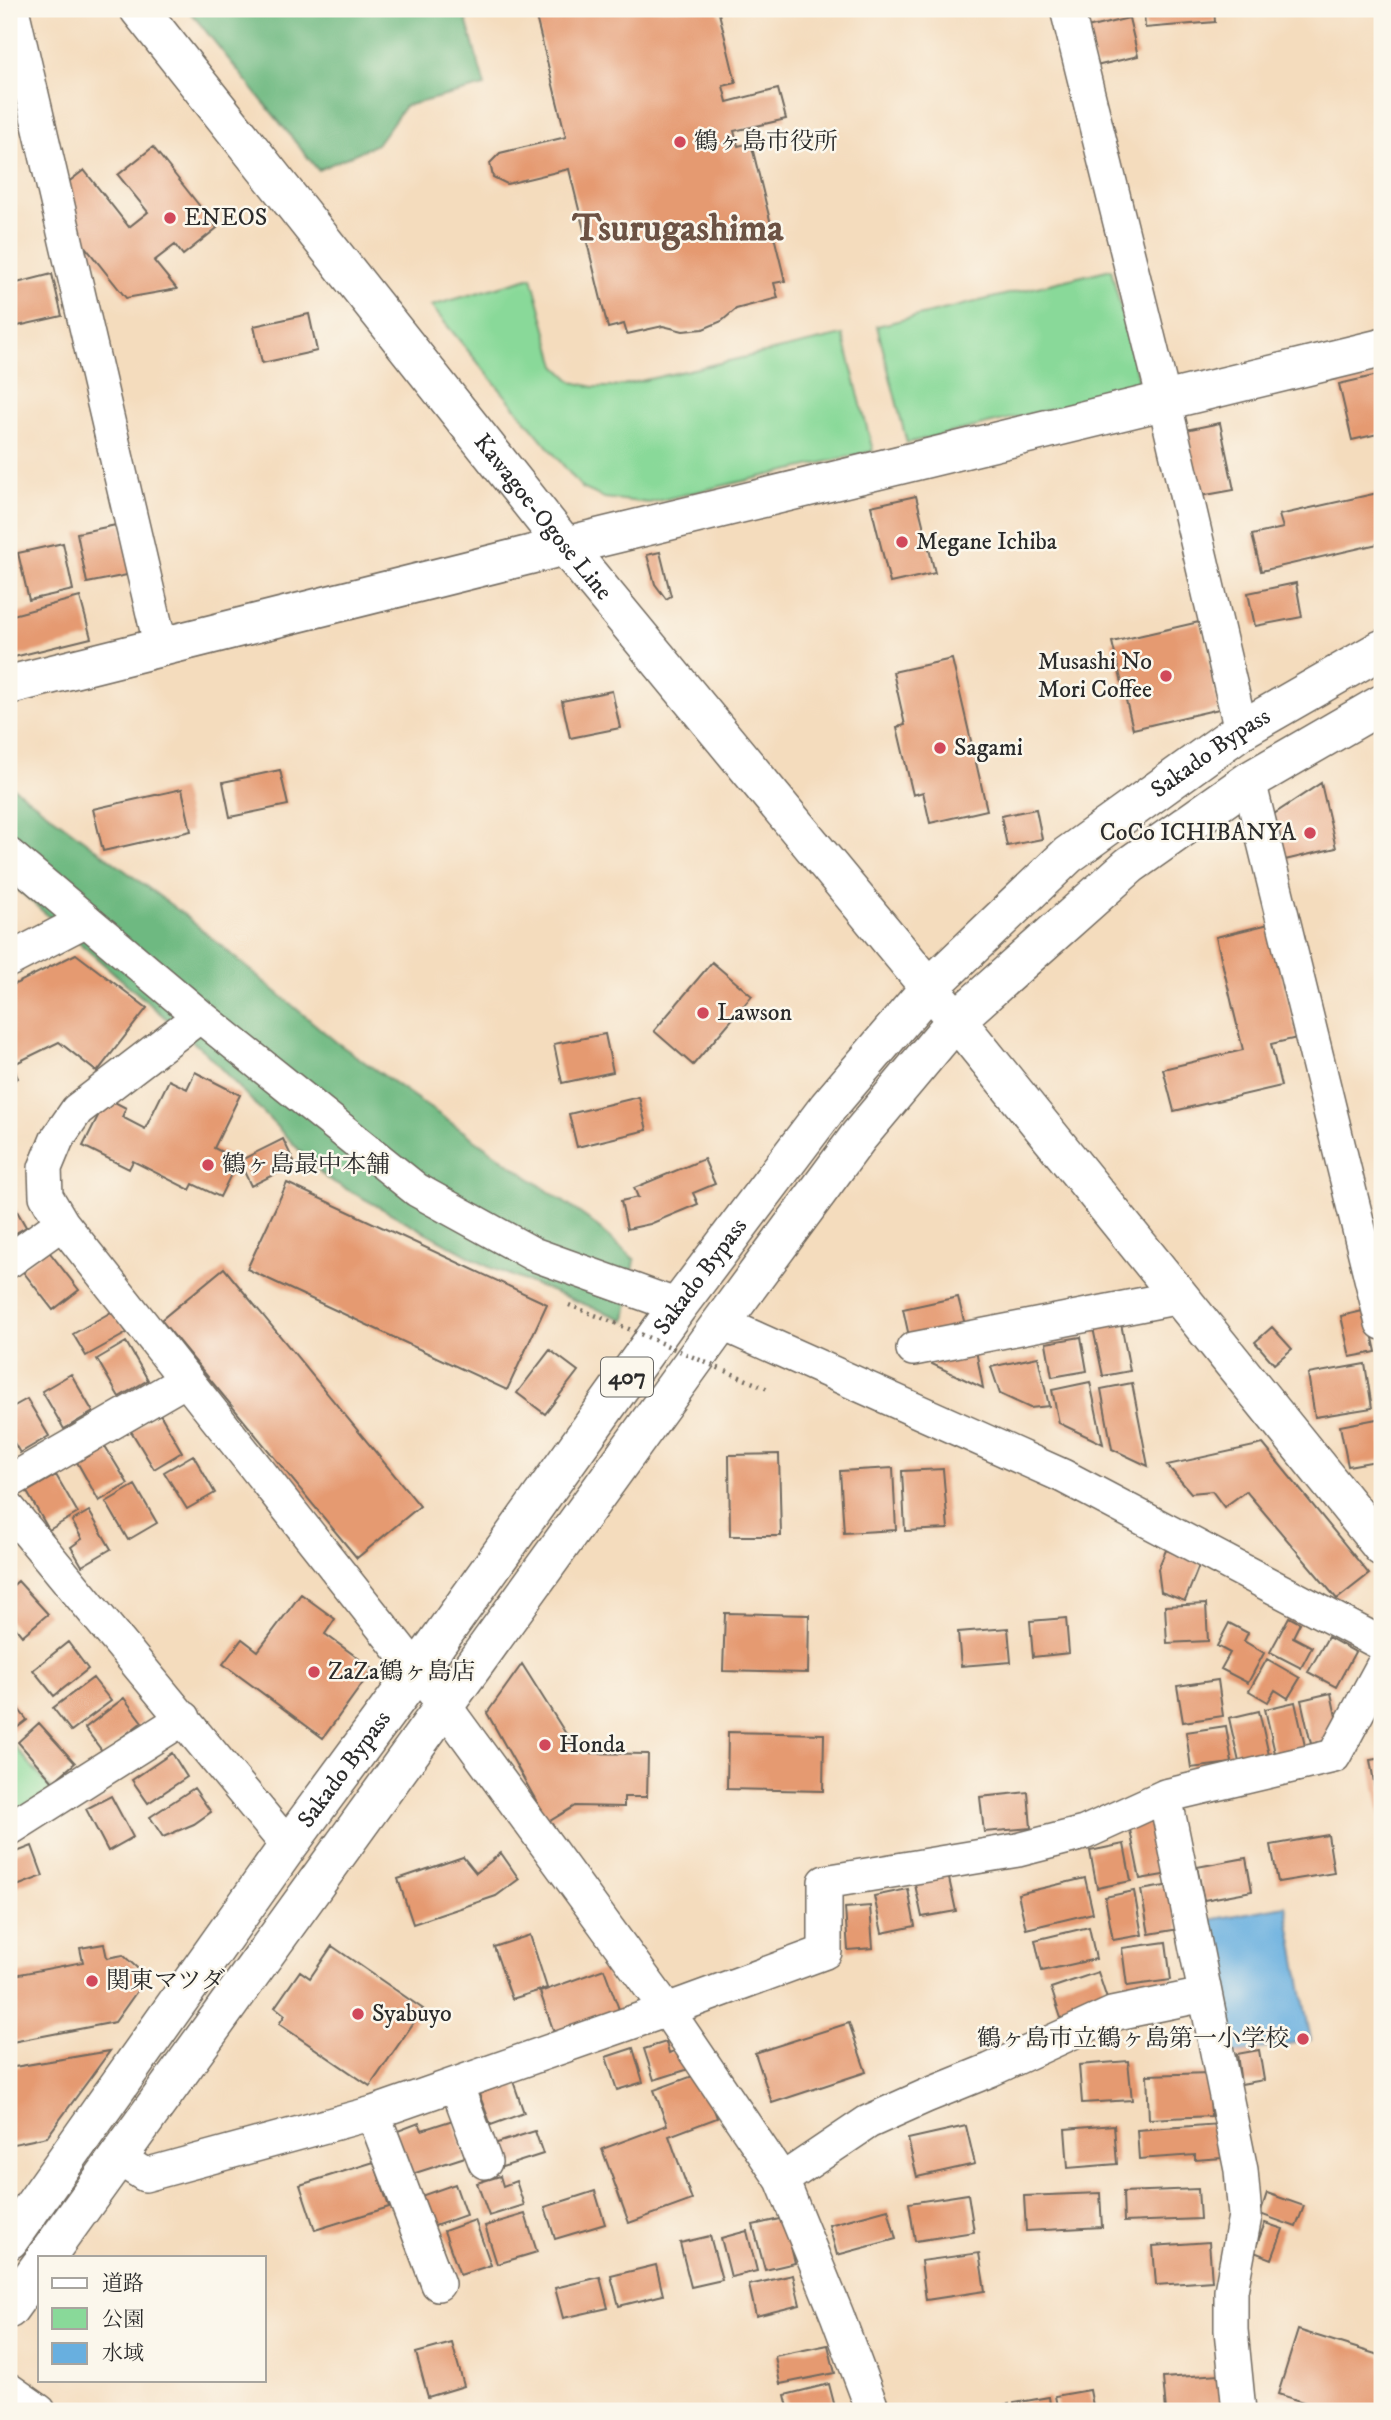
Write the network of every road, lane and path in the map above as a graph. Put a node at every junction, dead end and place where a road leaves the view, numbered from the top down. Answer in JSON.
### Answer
{"nodes":[{"id":1,"x":12,"y":9,"type":"edge"},
{"id":2,"x":139,"y":9,"type":"edge"},
{"id":3,"x":1067,"y":9,"type":"edge"},
{"id":4,"x":1382,"y":348,"type":"edge"},
{"id":5,"x":1164,"y":400,"type":"junction"},
{"id":6,"x":565,"y":546,"type":"junction"},
{"id":7,"x":162,"y":648,"type":"junction"},
{"id":8,"x":1382,"y":649,"type":"edge"},
{"id":9,"x":9,"y":685,"type":"edge"},
{"id":10,"x":1382,"y":704,"type":"edge"},
{"id":11,"x":1241,"y":730,"type":"junction"},
{"id":12,"x":1249,"y":781,"type":"junction"},
{"id":13,"x":9,"y":855,"type":"edge"},
{"id":14,"x":86,"y":920,"type":"junction"},
{"id":15,"x":9,"y":960,"type":"edge"},
{"id":16,"x":929,"y":988,"type":"junction"},
{"id":17,"x":200,"y":1016,"type":"junction"},
{"id":18,"x":956,"y":1020,"type":"junction"},
{"id":19,"x":62,"y":1223,"type":"junction"},
{"id":20,"x":9,"y":1261,"type":"edge"},
{"id":21,"x":1180,"y":1297,"type":"junction"},
{"id":22,"x":569,"y":1305,"type":"dead end"},
{"id":23,"x":678,"y":1306,"type":"junction"},
{"id":24,"x":721,"y":1323,"type":"junction"},
{"id":25,"x":1382,"y":1323,"type":"edge"},
{"id":26,"x":913,"y":1349,"type":"dead end"},
{"id":27,"x":186,"y":1380,"type":"junction"},
{"id":28,"x":770,"y":1390,"type":"dead end"},
{"id":29,"x":9,"y":1482,"type":"edge"},
{"id":30,"x":9,"y":1509,"type":"edge"},
{"id":31,"x":1382,"y":1547,"type":"edge"},
{"id":32,"x":1382,"y":1644,"type":"edge"},
{"id":33,"x":1382,"y":1667,"type":"edge"},
{"id":34,"x":417,"y":1671,"type":"junction"},
{"id":35,"x":444,"y":1705,"type":"junction"},
{"id":36,"x":184,"y":1718,"type":"junction"},
{"id":37,"x":1165,"y":1796,"type":"junction"},
{"id":38,"x":9,"y":1829,"type":"edge"},
{"id":39,"x":288,"y":1846,"type":"junction"},
{"id":40,"x":1204,"y":1995,"type":"junction"},
{"id":41,"x":667,"y":2010,"type":"junction"},
{"id":42,"x":456,"y":2084,"type":"junction"},
{"id":43,"x":373,"y":2113,"type":"junction"},
{"id":44,"x":118,"y":2158,"type":"junction"},
{"id":45,"x":485,"y":2162,"type":"dead end"},
{"id":46,"x":782,"y":2180,"type":"junction"},
{"id":47,"x":9,"y":2240,"type":"edge"},
{"id":48,"x":47,"y":2256,"type":"edge"},
{"id":49,"x":38,"y":2269,"type":"edge"},
{"id":50,"x":438,"y":2284,"type":"dead end"},
{"id":51,"x":9,"y":2309,"type":"edge"},
{"id":52,"x":9,"y":2390,"type":"edge"},
{"id":53,"x":39,"y":2411,"type":"edge"},
{"id":54,"x":873,"y":2411,"type":"edge"},
{"id":55,"x":1239,"y":2411,"type":"edge"}],
"edges":[{"from":1,"to":7,"type":"street"},
{"from":2,"to":6,"type":"main road","name":"Kawagoe-Ogose Line"},
{"from":3,"to":5,"type":"street"},
{"from":4,"to":5,"type":"main road"},
{"from":5,"to":6,"type":"main road"},
{"from":5,"to":11,"type":"street"},
{"from":6,"to":7,"type":"main road"},
{"from":6,"to":16,"type":"main road","name":"Kawagoe-Ogose Line"},
{"from":7,"to":9,"type":"main road"},
{"from":8,"to":11,"type":"main road","name":"Sakado Bypass","number":"407"},
{"from":10,"to":12,"type":"main road","name":"Sakado Bypass","number":"407"},
{"from":11,"to":16,"type":"main road","name":"Sakado Bypass","number":"407"},
{"from":12,"to":18,"type":"main road","name":"Sakado Bypass","number":"407"},
{"from":12,"to":25,"type":"street"},
{"from":13,"to":14,"type":"street"},
{"from":14,"to":15,"type":"street"},
{"from":14,"to":17,"type":"street"},
{"from":16,"to":18,"type":"main road","name":"Kawagoe-Ogose Line"},
{"from":16,"to":23,"type":"main road","name":"Sakado Bypass","number":"407"},
{"from":17,"to":19,"type":"street"},
{"from":17,"to":23,"type":"street"},
{"from":18,"to":21,"type":"main road","name":"Kawagoe-Ogose Line"},
{"from":18,"to":24,"type":"main road","name":"Sakado Bypass","number":"407"},
{"from":19,"to":20,"type":"street"},
{"from":19,"to":27,"type":"street"},
{"from":21,"to":26,"type":"street"},
{"from":21,"to":31,"type":"main road","name":"Kawagoe-Ogose Line"},
{"from":22,"to":28,"type":"path","bridge":true},
{"from":23,"to":34,"type":"main road","name":"Sakado Bypass","number":"407"},
{"from":24,"to":32,"type":"street"},
{"from":24,"to":35,"type":"main road","name":"Sakado Bypass","number":"407"},
{"from":27,"to":29,"type":"street"},
{"from":27,"to":34,"type":"street"},
{"from":30,"to":36,"type":"street"},
{"from":33,"to":37,"type":"street"},
{"from":34,"to":35,"type":"street"},
{"from":34,"to":39,"type":"main road","name":"Sakado Bypass","number":"407"},
{"from":35,"to":41,"type":"street"},
{"from":35,"to":44,"type":"main road","name":"Sakado Bypass","number":"407"},
{"from":36,"to":38,"type":"street"},
{"from":36,"to":39,"type":"street"},
{"from":37,"to":40,"type":"street"},
{"from":37,"to":41,"type":"street"},
{"from":39,"to":47,"type":"main road","name":"Sakado Bypass","number":"407"},
{"from":40,"to":46,"type":"street"},
{"from":40,"to":55,"type":"street"},
{"from":41,"to":42,"type":"street"},
{"from":41,"to":46,"type":"street"},
{"from":42,"to":43,"type":"street"},
{"from":42,"to":45,"type":"street"},
{"from":43,"to":44,"type":"street"},
{"from":43,"to":50,"type":"street"},
{"from":44,"to":48,"type":"main road","name":"Sakado Bypass","number":"407"},
{"from":46,"to":54,"type":"street"},
{"from":49,"to":51,"type":"main road"},
{"from":52,"to":53,"type":"street"}]}
